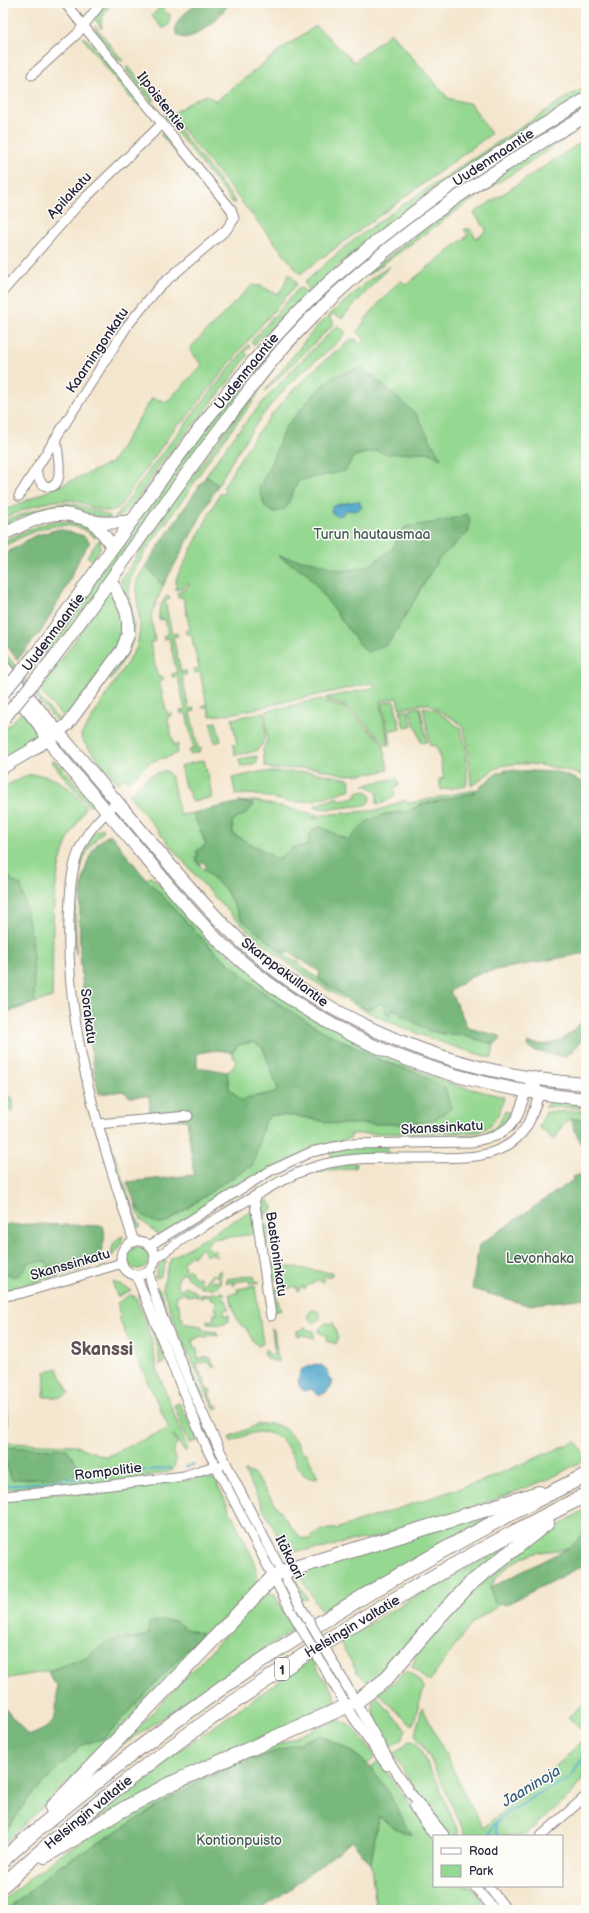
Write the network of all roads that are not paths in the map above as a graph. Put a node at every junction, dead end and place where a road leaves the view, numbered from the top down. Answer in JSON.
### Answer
{"nodes":[{"id":1,"x":65,"y":3,"type":"edge"},
{"id":2,"x":101,"y":3,"type":"edge"},
{"id":3,"x":84,"y":26,"type":"junction"},
{"id":4,"x":32,"y":75,"type":"dead end"},
{"id":5,"x":586,"y":99,"type":"edge"},
{"id":6,"x":586,"y":116,"type":"edge"},
{"id":7,"x":162,"y":124,"type":"junction"},
{"id":8,"x":234,"y":219,"type":"joint"},
{"id":9,"x":3,"y":291,"type":"edge"},
{"id":10,"x":56,"y":439,"type":"junction"},
{"id":11,"x":36,"y":471,"type":"junction"},
{"id":12,"x":19,"y":496,"type":"dead end"},
{"id":13,"x":91,"y":520,"type":"junction"},
{"id":14,"x":132,"y":521,"type":"junction"},
{"id":15,"x":3,"y":534,"type":"edge"},
{"id":16,"x":113,"y":547,"type":"junction"},
{"id":17,"x":111,"y":580,"type":"junction"},
{"id":18,"x":3,"y":666,"type":"edge"},
{"id":19,"x":3,"y":680,"type":"edge"},
{"id":20,"x":3,"y":693,"type":"edge"},
{"id":21,"x":4,"y":719,"type":"edge"},
{"id":22,"x":53,"y":735,"type":"junction"},
{"id":23,"x":35,"y":748,"type":"junction"},
{"id":24,"x":57,"y":753,"type":"junction"},
{"id":25,"x":3,"y":767,"type":"edge"},
{"id":26,"x":117,"y":802,"type":"junction"},
{"id":27,"x":107,"y":812,"type":"junction"},
{"id":28,"x":533,"y":1079,"type":"junction"},
{"id":29,"x":586,"y":1084,"type":"edge"},
{"id":30,"x":525,"y":1092,"type":"junction"},
{"id":31,"x":539,"y":1094,"type":"junction"},
{"id":32,"x":586,"y":1099,"type":"edge"},
{"id":33,"x":188,"y":1116,"type":"dead end"},
{"id":34,"x":97,"y":1124,"type":"junction"},
{"id":35,"x":254,"y":1197,"type":"junction"},
{"id":36,"x":134,"y":1242,"type":"junction"},
{"id":37,"x":149,"y":1246,"type":"junction"},
{"id":38,"x":154,"y":1260,"type":"junction"},
{"id":39,"x":122,"y":1263,"type":"junction"},
{"id":40,"x":149,"y":1271,"type":"junction"},
{"id":41,"x":136,"y":1275,"type":"junction"},
{"id":42,"x":3,"y":1296,"type":"edge"},
{"id":43,"x":271,"y":1316,"type":"dead end"},
{"id":44,"x":220,"y":1454,"type":"junction"},
{"id":45,"x":214,"y":1465,"type":"junction"},
{"id":46,"x":226,"y":1466,"type":"junction"},
{"id":47,"x":586,"y":1475,"type":"edge"},
{"id":48,"x":563,"y":1486,"type":"junction"},
{"id":49,"x":3,"y":1496,"type":"edge"},
{"id":50,"x":586,"y":1496,"type":"edge"},
{"id":51,"x":572,"y":1503,"type":"junction"},
{"id":52,"x":277,"y":1574,"type":"junction"},
{"id":53,"x":352,"y":1704,"type":"junction"},
{"id":54,"x":586,"y":1796,"type":"edge"},
{"id":55,"x":434,"y":1835,"type":"edge"},
{"id":56,"x":444,"y":1835,"type":"edge"},
{"id":57,"x":542,"y":1835,"type":"edge"},
{"id":58,"x":16,"y":1848,"type":"junction"},
{"id":59,"x":3,"y":1860,"type":"edge"},
{"id":60,"x":17,"y":1872,"type":"junction"},
{"id":61,"x":3,"y":1885,"type":"edge"},
{"id":62,"x":489,"y":1887,"type":"edge"},
{"id":63,"x":479,"y":1888,"type":"edge"},
{"id":64,"x":495,"y":1910,"type":"edge"},
{"id":65,"x":507,"y":1910,"type":"edge"}],
"edges":[{"from":1,"to":3,"type":"street","name":"Ilpoistentie"},
{"from":2,"to":3,"type":"street"},
{"from":3,"to":4,"type":"street"},
{"from":3,"to":7,"type":"street","name":"Ilpoistentie"},
{"from":5,"to":14,"type":"main road","name":"Uudenmaantie"},
{"from":6,"to":17,"type":"main road","name":"Uudenmaantie"},
{"from":7,"to":8,"type":"street","name":"Ilpoistentie"},
{"from":7,"to":9,"type":"street","name":"Apilakatu"},
{"from":8,"to":10,"type":"street","name":"Kaarningonkatu"},
{"from":10,"to":11,"type":"street","name":"Kaarningonkatu"},
{"from":10,"to":11,"type":"street"},
{"from":11,"to":12,"type":"street","name":"Kaarningonkatu"},
{"from":13,"to":14,"type":"main road"},
{"from":13,"to":15,"type":"main road"},
{"from":13,"to":16,"type":"main road"},
{"from":14,"to":16,"type":"main road","name":"Uudenmaantie"},
{"from":16,"to":20,"type":"main road","name":"Uudenmaantie","bridge":true},
{"from":17,"to":21,"type":"main road","name":"Uudenmaantie","bridge":true},
{"from":17,"to":22,"type":"main road"},
{"from":18,"to":22,"type":"main road"},
{"from":19,"to":22,"type":"main road"},
{"from":22,"to":23,"type":"main road"},
{"from":22,"to":24,"type":"main road","name":"Skarppakullantie"},
{"from":22,"to":26,"type":"main road","name":"Skarppakullantie"},
{"from":23,"to":24,"type":"main road"},
{"from":23,"to":25,"type":"main road"},
{"from":24,"to":27,"type":"main road","name":"Skarppakullantie"},
{"from":26,"to":27,"type":"street","name":"Sorakatu"},
{"from":26,"to":28,"type":"main road","name":"Skarppakullantie"},
{"from":27,"to":30,"type":"main road","name":"Skarppakullantie"},
{"from":27,"to":34,"type":"street","name":"Sorakatu"},
{"from":28,"to":29,"type":"main road","name":"Skarppakullantie"},
{"from":28,"to":30,"type":"street","name":"Skanssinkatu"},
{"from":28,"to":31,"type":"street"},
{"from":30,"to":31,"type":"main road","name":"Skarppakullantie"},
{"from":30,"to":37,"type":"street","name":"Skanssinkatu"},
{"from":31,"to":32,"type":"main road","name":"Skarppakullantie"},
{"from":31,"to":35,"type":"street","name":"Skanssinkatu"},
{"from":33,"to":34,"type":"street"},
{"from":34,"to":36,"type":"street","name":"Sorakatu"},
{"from":35,"to":38,"type":"street","name":"Skanssinkatu"},
{"from":35,"to":43,"type":"street","name":"Bastioninkatu"},
{"from":36,"to":37,"type":"street"},
{"from":36,"to":39,"type":"street"},
{"from":37,"to":38,"type":"street"},
{"from":38,"to":40,"type":"street"},
{"from":39,"to":41,"type":"street"},
{"from":39,"to":42,"type":"street","name":"Skanssinkatu"},
{"from":40,"to":41,"type":"street"},
{"from":40,"to":44,"type":"street","name":"Itäkaari"},
{"from":41,"to":45,"type":"street","name":"Itäkaari"},
{"from":44,"to":45,"type":"street"},
{"from":44,"to":46,"type":"street","name":"Itäkaari"},
{"from":45,"to":46,"type":"street"},
{"from":45,"to":49,"type":"street","name":"Rompolitie"},
{"from":45,"to":52,"type":"street","name":"Itäkaari"},
{"from":46,"to":52,"type":"street","name":"Itäkaari"},
{"from":47,"to":48,"type":"highway","name":"Helsingin valtatie","number":"1"},
{"from":48,"to":52,"type":"highway"},
{"from":48,"to":58,"type":"highway","name":"Helsingin valtatie","number":"1"},
{"from":50,"to":51,"type":"highway","name":"Helsingin valtatie","number":"1"},
{"from":51,"to":53,"type":"highway"},
{"from":51,"to":60,"type":"highway","name":"Helsingin valtatie","number":"1"},
{"from":52,"to":53,"type":"street","name":"Itäkaari","bridge":true},
{"from":52,"to":53,"type":"street","name":"Itäkaari","bridge":true},
{"from":52,"to":58,"type":"highway"},
{"from":53,"to":55,"type":"street","name":"Itäkaari"},
{"from":53,"to":56,"type":"street","name":"Itäkaari"},
{"from":53,"to":60,"type":"highway"},
{"from":54,"to":57,"type":"street"},
{"from":58,"to":59,"type":"highway","name":"Helsingin valtatie","number":"1"},
{"from":60,"to":61,"type":"highway","name":"Helsingin valtatie","number":"1"},
{"from":62,"to":65,"type":"street"},
{"from":63,"to":64,"type":"street"}]}
